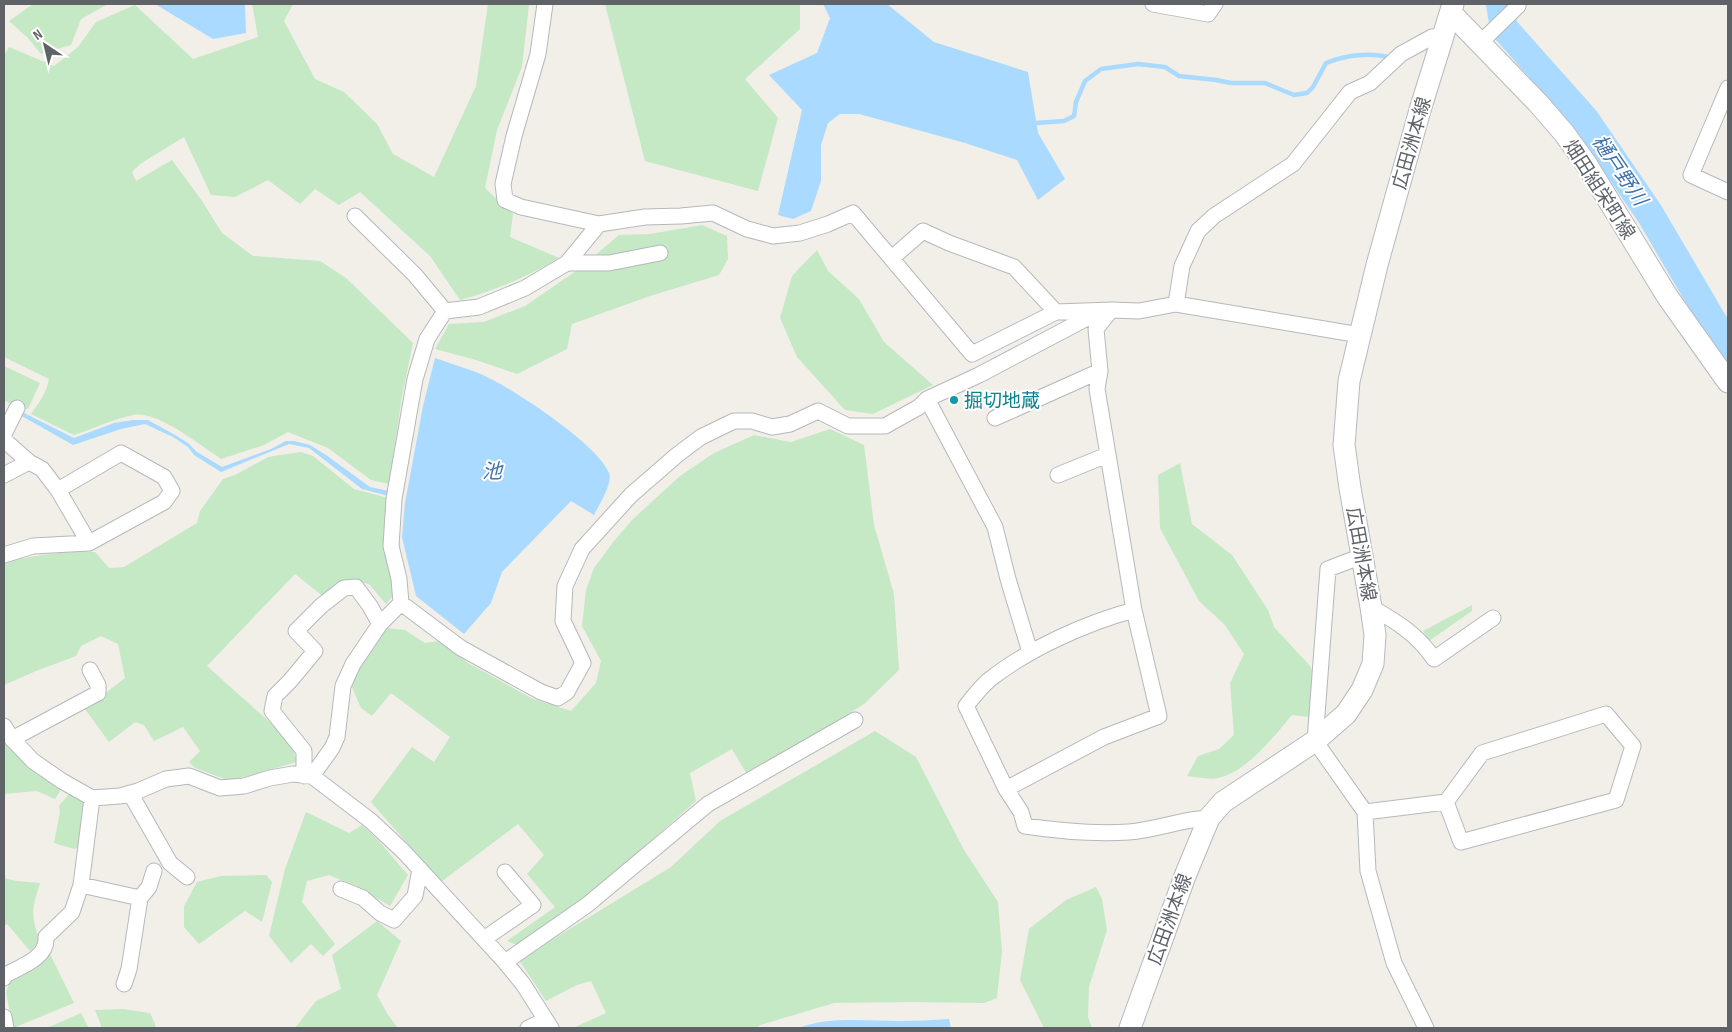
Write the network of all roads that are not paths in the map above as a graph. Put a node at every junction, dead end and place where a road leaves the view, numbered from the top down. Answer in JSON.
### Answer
{"nodes":[{"id":1,"x":545,"y":4,"type":"edge"},
{"id":2,"x":1153,"y":4,"type":"edge"},
{"id":3,"x":1215,"y":4,"type":"edge"},
{"id":4,"x":1518,"y":5,"type":"edge"},
{"id":5,"x":1452,"y":8,"type":"edge"},
{"id":6,"x":1444,"y":36,"type":"junction"},
{"id":7,"x":1483,"y":41,"type":"junction"},
{"id":8,"x":1728,"y":88,"type":"edge"},
{"id":9,"x":1728,"y":192,"type":"edge"},
{"id":10,"x":355,"y":216,"type":"dead end"},
{"id":11,"x":599,"y":224,"type":"junction"},
{"id":12,"x":660,"y":253,"type":"dead end"},
{"id":13,"x":892,"y":258,"type":"junction"},
{"id":14,"x":567,"y":263,"type":"junction"},
{"id":15,"x":1176,"y":304,"type":"junction"},
{"id":16,"x":1111,"y":310,"type":"junction"},
{"id":17,"x":446,"y":311,"type":"junction"},
{"id":18,"x":1056,"y":312,"type":"junction"},
{"id":19,"x":1360,"y":335,"type":"junction"},
{"id":20,"x":1100,"y":371,"type":"junction"},
{"id":21,"x":1728,"y":382,"type":"edge"},
{"id":22,"x":927,"y":399,"type":"junction"},
{"id":23,"x":16,"y":411,"type":"dead end"},
{"id":24,"x":995,"y":418,"type":"dead end"},
{"id":25,"x":4,"y":434,"type":"edge"},
{"id":26,"x":4,"y":440,"type":"edge"},
{"id":27,"x":1106,"y":455,"type":"junction"},
{"id":28,"x":29,"y":462,"type":"junction"},
{"id":29,"x":4,"y":475,"type":"edge"},
{"id":30,"x":1058,"y":475,"type":"dead end"},
{"id":31,"x":58,"y":490,"type":"junction"},
{"id":32,"x":89,"y":542,"type":"junction"},
{"id":33,"x":4,"y":555,"type":"edge"},
{"id":34,"x":1362,"y":556,"type":"junction"},
{"id":35,"x":401,"y":602,"type":"junction"},
{"id":36,"x":1371,"y":607,"type":"junction"},
{"id":37,"x":1134,"y":610,"type":"junction"},
{"id":38,"x":1493,"y":618,"type":"dead end"},
{"id":39,"x":380,"y":624,"type":"junction"},
{"id":40,"x":1030,"y":652,"type":"junction"},
{"id":41,"x":90,"y":670,"type":"dead end"},
{"id":42,"x":855,"y":720,"type":"dead end"},
{"id":43,"x":4,"y":726,"type":"edge"},
{"id":44,"x":12,"y":739,"type":"junction"},
{"id":45,"x":1315,"y":741,"type":"junction"},
{"id":46,"x":308,"y":776,"type":"junction"},
{"id":47,"x":1006,"y":789,"type":"junction"},
{"id":48,"x":130,"y":793,"type":"junction"},
{"id":49,"x":92,"y":798,"type":"junction"},
{"id":50,"x":1446,"y":802,"type":"junction"},
{"id":51,"x":1365,"y":812,"type":"junction"},
{"id":52,"x":1209,"y":818,"type":"junction"},
{"id":53,"x":420,"y":869,"type":"junction"},
{"id":54,"x":154,"y":871,"type":"dead end"},
{"id":55,"x":505,"y":872,"type":"dead end"},
{"id":56,"x":187,"y":878,"type":"dead end"},
{"id":57,"x":81,"y":885,"type":"junction"},
{"id":58,"x":341,"y":889,"type":"dead end"},
{"id":59,"x":140,"y":898,"type":"junction"},
{"id":60,"x":484,"y":939,"type":"junction"},
{"id":61,"x":505,"y":962,"type":"junction"},
{"id":62,"x":4,"y":978,"type":"edge"},
{"id":63,"x":124,"y":984,"type":"dead end"},
{"id":64,"x":4,"y":1017,"type":"edge"},
{"id":65,"x":548,"y":1024,"type":"edge"},
{"id":66,"x":6,"y":1028,"type":"edge"},
{"id":67,"x":528,"y":1028,"type":"edge"},
{"id":68,"x":1130,"y":1028,"type":"edge"},
{"id":69,"x":1426,"y":1028,"type":"edge"}],
"edges":[{"from":1,"to":11,"type":"street"},
{"from":2,"to":3,"type":"street"},
{"from":4,"to":7,"type":"street"},
{"from":5,"to":6,"type":"main road","name":"広田洲本線"},
{"from":5,"to":7,"type":"main road","name":"畑田組栄町線"},
{"from":6,"to":15,"type":"street"},
{"from":6,"to":19,"type":"main road","name":"広田洲本線"},
{"from":7,"to":21,"type":"main road","name":"畑田組栄町線"},
{"from":8,"to":9,"type":"street"},
{"from":10,"to":17,"type":"street"},
{"from":11,"to":13,"type":"street"},
{"from":11,"to":14,"type":"street"},
{"from":12,"to":14,"type":"street"},
{"from":13,"to":18,"type":"street"},
{"from":13,"to":18,"type":"street"},
{"from":14,"to":17,"type":"street"},
{"from":15,"to":16,"type":"street"},
{"from":15,"to":19,"type":"street"},
{"from":16,"to":18,"type":"street"},
{"from":16,"to":20,"type":"street"},
{"from":16,"to":22,"type":"street"},
{"from":17,"to":35,"type":"street"},
{"from":19,"to":34,"type":"main road","name":"広田洲本線"},
{"from":20,"to":24,"type":"street"},
{"from":20,"to":27,"type":"street"},
{"from":22,"to":35,"type":"street"},
{"from":22,"to":40,"type":"street"},
{"from":23,"to":25,"type":"street"},
{"from":26,"to":28,"type":"street"},
{"from":27,"to":30,"type":"street"},
{"from":27,"to":37,"type":"street"},
{"from":28,"to":29,"type":"street"},
{"from":28,"to":31,"type":"street"},
{"from":31,"to":32,"type":"street"},
{"from":31,"to":32,"type":"street"},
{"from":32,"to":33,"type":"street"},
{"from":34,"to":36,"type":"main road","name":"広田洲本線"},
{"from":34,"to":45,"type":"street"},
{"from":35,"to":39,"type":"street"},
{"from":36,"to":38,"type":"street"},
{"from":36,"to":45,"type":"main road","name":"広田洲本線"},
{"from":37,"to":40,"type":"street"},
{"from":37,"to":47,"type":"street"},
{"from":39,"to":46,"type":"street"},
{"from":39,"to":46,"type":"street"},
{"from":40,"to":47,"type":"street"},
{"from":41,"to":44,"type":"street"},
{"from":42,"to":61,"type":"street"},
{"from":43,"to":44,"type":"street"},
{"from":44,"to":49,"type":"street"},
{"from":45,"to":51,"type":"street"},
{"from":45,"to":52,"type":"main road","name":"広田洲本線"},
{"from":46,"to":48,"type":"street"},
{"from":46,"to":53,"type":"street"},
{"from":47,"to":52,"type":"street"},
{"from":48,"to":49,"type":"street"},
{"from":48,"to":56,"type":"street"},
{"from":49,"to":57,"type":"street"},
{"from":50,"to":50,"type":"street"},
{"from":50,"to":51,"type":"street"},
{"from":51,"to":69,"type":"street"},
{"from":52,"to":68,"type":"main road","name":"広田洲本線"},
{"from":53,"to":58,"type":"street"},
{"from":53,"to":60,"type":"street"},
{"from":54,"to":59,"type":"street"},
{"from":55,"to":60,"type":"street"},
{"from":57,"to":59,"type":"street"},
{"from":57,"to":62,"type":"street"},
{"from":59,"to":63,"type":"street"},
{"from":60,"to":61,"type":"street"},
{"from":61,"to":65,"type":"street"},
{"from":64,"to":66,"type":"street"},
{"from":65,"to":67,"type":"street"}]}
